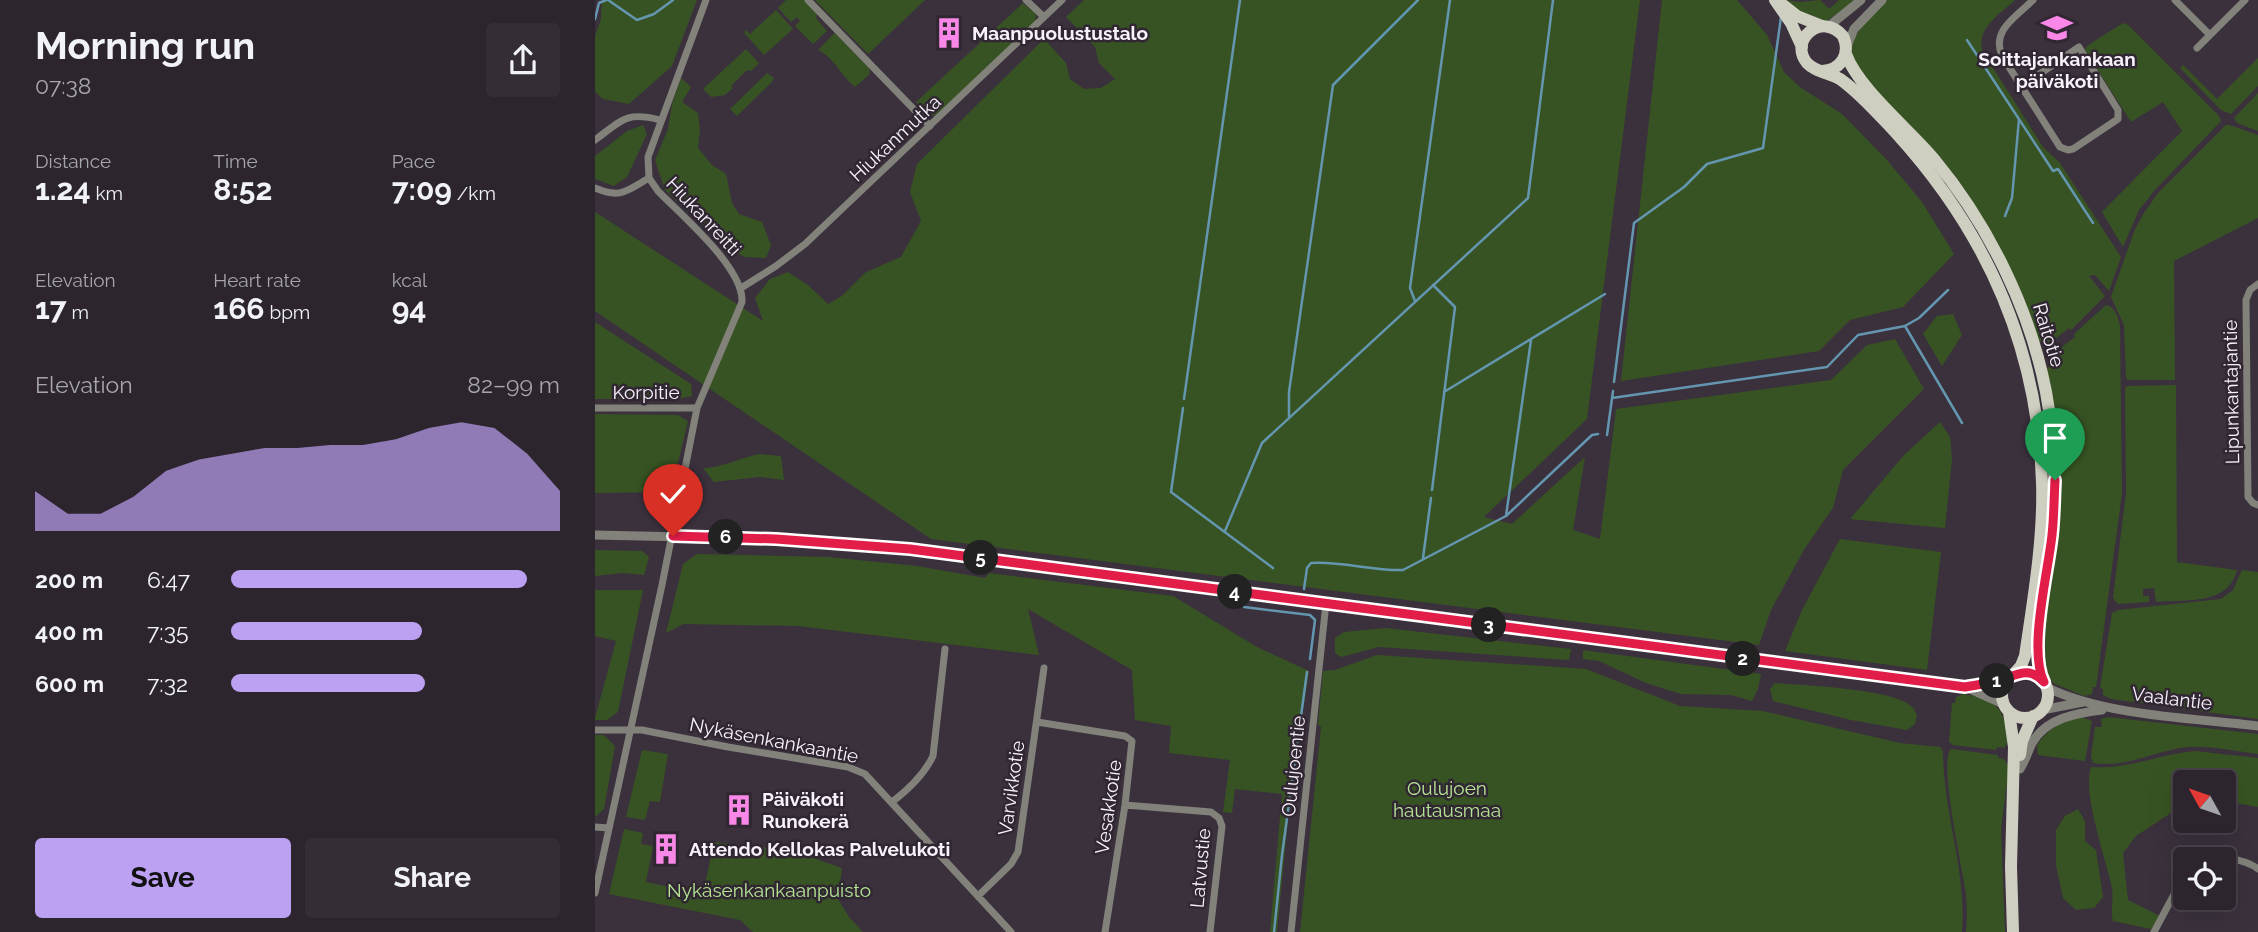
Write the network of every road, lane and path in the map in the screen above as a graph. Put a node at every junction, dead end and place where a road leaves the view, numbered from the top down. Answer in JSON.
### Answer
{"nodes":[{"id":1,"x":706,"y":0,"type":"edge"},
{"id":2,"x":808,"y":0,"type":"edge"},
{"id":3,"x":1026,"y":0,"type":"edge"},
{"id":4,"x":1062,"y":0,"type":"edge"},
{"id":5,"x":1776,"y":0,"type":"edge"},
{"id":6,"x":1861,"y":0,"type":"edge"},
{"id":7,"x":1882,"y":0,"type":"edge"},
{"id":8,"x":2033,"y":0,"type":"edge"},
{"id":9,"x":2175,"y":0,"type":"edge"},
{"id":10,"x":2245,"y":0,"type":"edge"},
{"id":11,"x":1044,"y":17,"type":"junction"},
{"id":12,"x":1826,"y":26,"type":"junction"},
{"id":13,"x":2210,"y":35,"type":"junction"},
{"id":14,"x":1802,"y":48,"type":"junction"},
{"id":15,"x":2197,"y":48,"type":"dead end"},
{"id":16,"x":1846,"y":51,"type":"junction"},
{"id":17,"x":1822,"y":71,"type":"junction"},
{"id":18,"x":2022,"y":86,"type":"junction"},
{"id":19,"x":660,"y":120,"type":"junction"},
{"id":20,"x":930,"y":126,"type":"junction"},
{"id":21,"x":595,"y":140,"type":"edge"},
{"id":22,"x":649,"y":178,"type":"junction"},
{"id":23,"x":595,"y":187,"type":"edge"},
{"id":24,"x":2258,"y":284,"type":"edge"},
{"id":25,"x":741,"y":288,"type":"junction"},
{"id":26,"x":595,"y":408,"type":"edge"},
{"id":27,"x":697,"y":408,"type":"junction"},
{"id":28,"x":2255,"y":504,"type":"edge"},
{"id":29,"x":595,"y":535,"type":"edge"},
{"id":30,"x":673,"y":536,"type":"junction"},
{"id":31,"x":1326,"y":603,"type":"junction"},
{"id":32,"x":945,"y":649,"type":"dead end"},
{"id":33,"x":1044,"y":668,"type":"dead end"},
{"id":34,"x":2011,"y":676,"type":"junction"},
{"id":35,"x":2045,"y":685,"type":"junction"},
{"id":36,"x":1965,"y":687,"type":"junction"},
{"id":37,"x":2082,"y":707,"type":"junction"},
{"id":38,"x":2006,"y":708,"type":"junction"},
{"id":39,"x":2038,"y":713,"type":"junction"},
{"id":40,"x":1037,"y":722,"type":"junction"},
{"id":41,"x":2258,"y":726,"type":"edge"},
{"id":42,"x":631,"y":729,"type":"junction"},
{"id":43,"x":595,"y":730,"type":"edge"},
{"id":44,"x":2023,"y":741,"type":"junction"},
{"id":45,"x":892,"y":802,"type":"junction"},
{"id":46,"x":1125,"y":805,"type":"junction"},
{"id":47,"x":595,"y":827,"type":"edge"},
{"id":48,"x":609,"y":828,"type":"junction"},
{"id":49,"x":2236,"y":861,"type":"edge"},
{"id":50,"x":2258,"y":869,"type":"edge"},
{"id":51,"x":595,"y":893,"type":"edge"},
{"id":52,"x":978,"y":897,"type":"junction"},
{"id":53,"x":2173,"y":897,"type":"edge"},
{"id":54,"x":1011,"y":932,"type":"edge"},
{"id":55,"x":1105,"y":932,"type":"edge"},
{"id":56,"x":1210,"y":932,"type":"edge"},
{"id":57,"x":1291,"y":932,"type":"edge"},
{"id":58,"x":2014,"y":932,"type":"edge"},
{"id":59,"x":2155,"y":932,"type":"edge"}],
"edges":[{"from":1,"to":19,"type":"street","name":"Hiukanreitti"},
{"from":2,"to":20,"type":"street"},
{"from":3,"to":11,"type":"street"},
{"from":4,"to":11,"type":"street","name":"Hiukanmutka"},
{"from":5,"to":12,"type":"main road"},
{"from":5,"to":14,"type":"main road"},
{"from":6,"to":12,"type":"street"},
{"from":7,"to":16,"type":"street"},
{"from":8,"to":18,"type":"street"},
{"from":9,"to":13,"type":"street"},
{"from":10,"to":13,"type":"street"},
{"from":11,"to":20,"type":"street","name":"Hiukanmutka"},
{"from":12,"to":14,"type":"main road"},
{"from":12,"to":16,"type":"main road"},
{"from":13,"to":15,"type":"street"},
{"from":14,"to":17,"type":"main road"},
{"from":16,"to":17,"type":"main road"},
{"from":16,"to":35,"type":"main road","name":"Raitotie"},
{"from":17,"to":34,"type":"main road","name":"Raitotie"},
{"from":18,"to":18,"type":"street"},
{"from":19,"to":21,"type":"street"},
{"from":19,"to":22,"type":"street","name":"Hiukanreitti"},
{"from":20,"to":25,"type":"street","name":"Hiukanmutka"},
{"from":22,"to":23,"type":"street"},
{"from":22,"to":25,"type":"street","name":"Hiukanreitti"},
{"from":24,"to":28,"type":"street","name":"Lipunkantajantie"},
{"from":25,"to":27,"type":"street"},
{"from":26,"to":27,"type":"street","name":"Korpitie"},
{"from":27,"to":30,"type":"street"},
{"from":29,"to":30,"type":"street"},
{"from":30,"to":31,"type":"street"},
{"from":30,"to":42,"type":"street"},
{"from":31,"to":36,"type":"street"},
{"from":31,"to":57,"type":"street","name":"Oulujoentie"},
{"from":32,"to":45,"type":"street"},
{"from":33,"to":40,"type":"street","name":"Varvikkotie"},
{"from":34,"to":35,"type":"main road"},
{"from":34,"to":36,"type":"street"},
{"from":34,"to":38,"type":"main road"},
{"from":35,"to":37,"type":"street","name":"Vaalantie"},
{"from":35,"to":39,"type":"main road"},
{"from":36,"to":38,"type":"street"},
{"from":37,"to":39,"type":"street","name":"Vaalantie"},
{"from":37,"to":41,"type":"street","name":"Vaalantie"},
{"from":37,"to":44,"type":"street"},
{"from":38,"to":39,"type":"main road"},
{"from":38,"to":44,"type":"main road"},
{"from":39,"to":44,"type":"main road"},
{"from":40,"to":46,"type":"street","name":"Vesakkotie"},
{"from":40,"to":52,"type":"street","name":"Varvikkotie"},
{"from":42,"to":43,"type":"street","name":"Nykäsenkankaantie"},
{"from":42,"to":45,"type":"street","name":"Nykäsenkankaantie"},
{"from":42,"to":48,"type":"street"},
{"from":44,"to":58,"type":"main road"},
{"from":45,"to":52,"type":"street","name":"Nykäsenkankaantie"},
{"from":46,"to":55,"type":"street","name":"Vesakkotie"},
{"from":46,"to":56,"type":"street","name":"Latvustie"},
{"from":47,"to":48,"type":"street"},
{"from":48,"to":51,"type":"street"},
{"from":49,"to":50,"type":"street"},
{"from":52,"to":54,"type":"street","name":"Nykäsenkankaantie"},
{"from":53,"to":59,"type":"street"}]}
